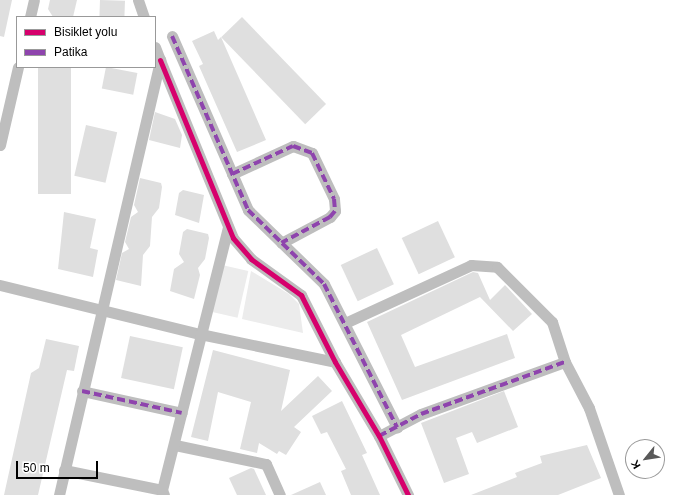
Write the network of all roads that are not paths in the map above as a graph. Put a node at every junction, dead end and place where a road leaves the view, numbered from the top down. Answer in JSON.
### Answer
{"nodes":[{"id":1,"x":34,"y":0,"type":"edge"},
{"id":2,"x":138,"y":0,"type":"edge"},
{"id":3,"x":30,"y":16,"type":"edge"},
{"id":4,"x":144,"y":16,"type":"edge"},
{"id":5,"x":172,"y":36,"type":"dead end"},
{"id":6,"x":156,"y":50,"type":"edge"},
{"id":7,"x":160,"y":60,"type":"junction"},
{"id":8,"x":18,"y":68,"type":"edge"},
{"id":9,"x":0,"y":145,"type":"edge"},
{"id":10,"x":232,"y":174,"type":"junction"},
{"id":11,"x":228,"y":227,"type":"junction"},
{"id":12,"x":281,"y":243,"type":"junction"},
{"id":13,"x":0,"y":285,"type":"edge"},
{"id":14,"x":99,"y":308,"type":"junction"},
{"id":15,"x":345,"y":323,"type":"junction"},
{"id":16,"x":200,"y":334,"type":"junction"},
{"id":17,"x":335,"y":362,"type":"junction"},
{"id":18,"x":565,"y":362,"type":"junction"},
{"id":19,"x":82,"y":391,"type":"junction"},
{"id":20,"x":182,"y":413,"type":"junction"},
{"id":21,"x":397,"y":427,"type":"junction"},
{"id":22,"x":379,"y":436,"type":"junction"},
{"id":23,"x":175,"y":445,"type":"junction"},
{"id":24,"x":64,"y":470,"type":"junction"},
{"id":25,"x":163,"y":492,"type":"edge"},
{"id":26,"x":59,"y":495,"type":"edge"},
{"id":27,"x":280,"y":495,"type":"edge"},
{"id":28,"x":408,"y":495,"type":"edge"},
{"id":29,"x":619,"y":495,"type":"edge"}],
"edges":[{"from":1,"to":3,"type":"street"},
{"from":2,"to":4,"type":"street"},
{"from":5,"to":10,"type":"street"},
{"from":6,"to":7,"type":"street"},
{"from":7,"to":11,"type":"street"},
{"from":7,"to":14,"type":"street"},
{"from":8,"to":9,"type":"street"},
{"from":10,"to":12,"type":"street"},
{"from":10,"to":12,"type":"street"},
{"from":11,"to":16,"type":"street"},
{"from":11,"to":17,"type":"street"},
{"from":12,"to":15,"type":"street"},
{"from":13,"to":14,"type":"street"},
{"from":14,"to":16,"type":"street"},
{"from":14,"to":19,"type":"street"},
{"from":15,"to":18,"type":"street"},
{"from":15,"to":21,"type":"street"},
{"from":16,"to":17,"type":"street"},
{"from":16,"to":20,"type":"street"},
{"from":17,"to":22,"type":"street"},
{"from":18,"to":21,"type":"street"},
{"from":18,"to":29,"type":"street"},
{"from":19,"to":20,"type":"street"},
{"from":19,"to":24,"type":"street"},
{"from":20,"to":23,"type":"street"},
{"from":21,"to":22,"type":"street"},
{"from":22,"to":28,"type":"street"},
{"from":23,"to":25,"type":"street"},
{"from":23,"to":27,"type":"street"},
{"from":24,"to":25,"type":"street"},
{"from":24,"to":26,"type":"street"}]}
